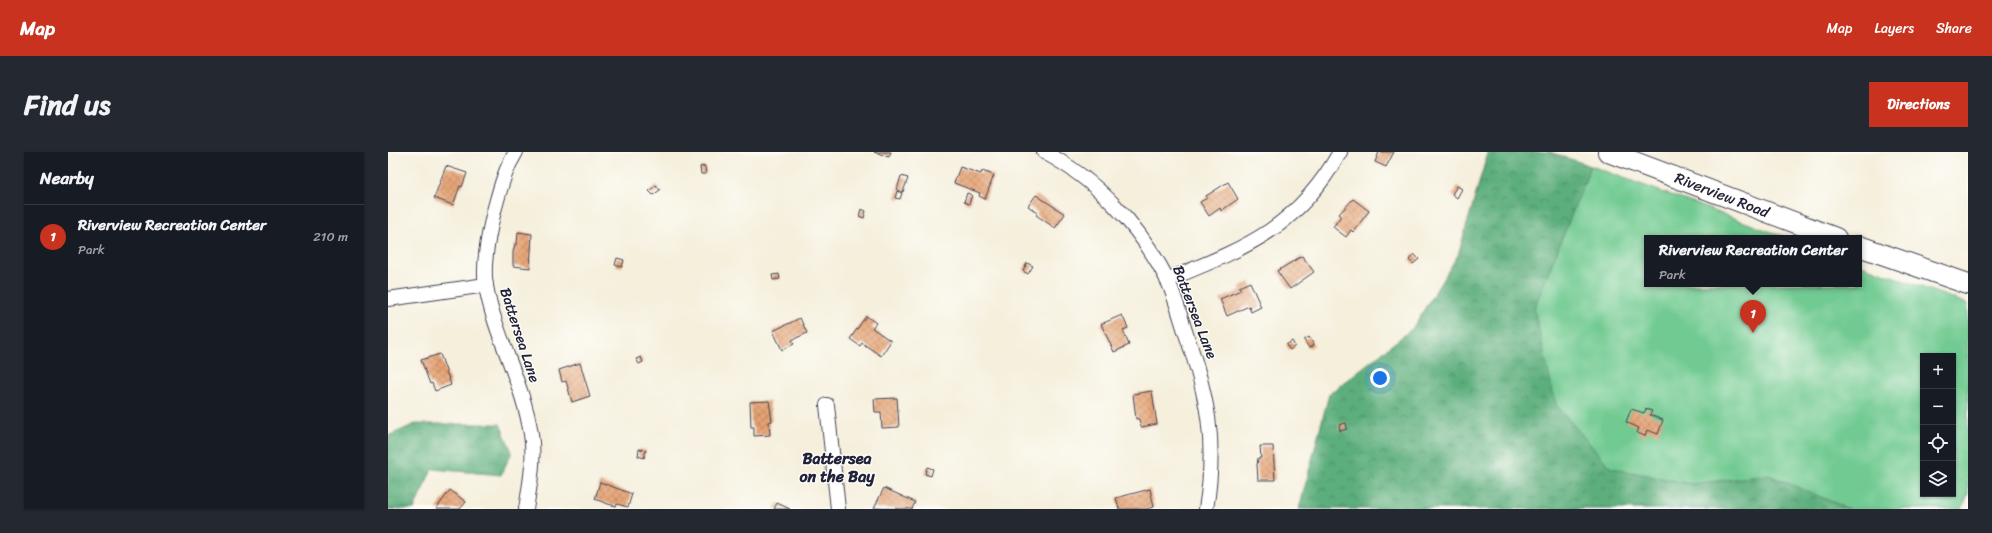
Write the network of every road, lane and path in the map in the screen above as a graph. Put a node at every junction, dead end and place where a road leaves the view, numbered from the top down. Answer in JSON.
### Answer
{"nodes":[{"id":1,"x":516,"y":152,"type":"edge"},
{"id":2,"x":1044,"y":152,"type":"edge"},
{"id":3,"x":1340,"y":152,"type":"edge"},
{"id":4,"x":1608,"y":152,"type":"edge"},
{"id":5,"x":1828,"y":235,"type":"edge"},
{"id":6,"x":1862,"y":247,"type":"edge"},
{"id":7,"x":1167,"y":280,"type":"junction"},
{"id":8,"x":1968,"y":284,"type":"edge"},
{"id":9,"x":486,"y":285,"type":"junction"},
{"id":10,"x":388,"y":299,"type":"edge"},
{"id":11,"x":826,"y":405,"type":"dead end"},
{"id":12,"x":526,"y":509,"type":"edge"},
{"id":13,"x":838,"y":509,"type":"edge"},
{"id":14,"x":1206,"y":509,"type":"edge"}],
"edges":[{"from":1,"to":9,"type":"street","name":"Battersea Lane"},
{"from":2,"to":7,"type":"street","name":"Battersea Lane"},
{"from":3,"to":7,"type":"street"},
{"from":4,"to":5,"type":"street","name":"Riverview Road"},
{"from":6,"to":8,"type":"street"},
{"from":7,"to":14,"type":"street","name":"Battersea Lane"},
{"from":9,"to":10,"type":"street"},
{"from":9,"to":12,"type":"street","name":"Battersea Lane"},
{"from":11,"to":13,"type":"street"}]}
